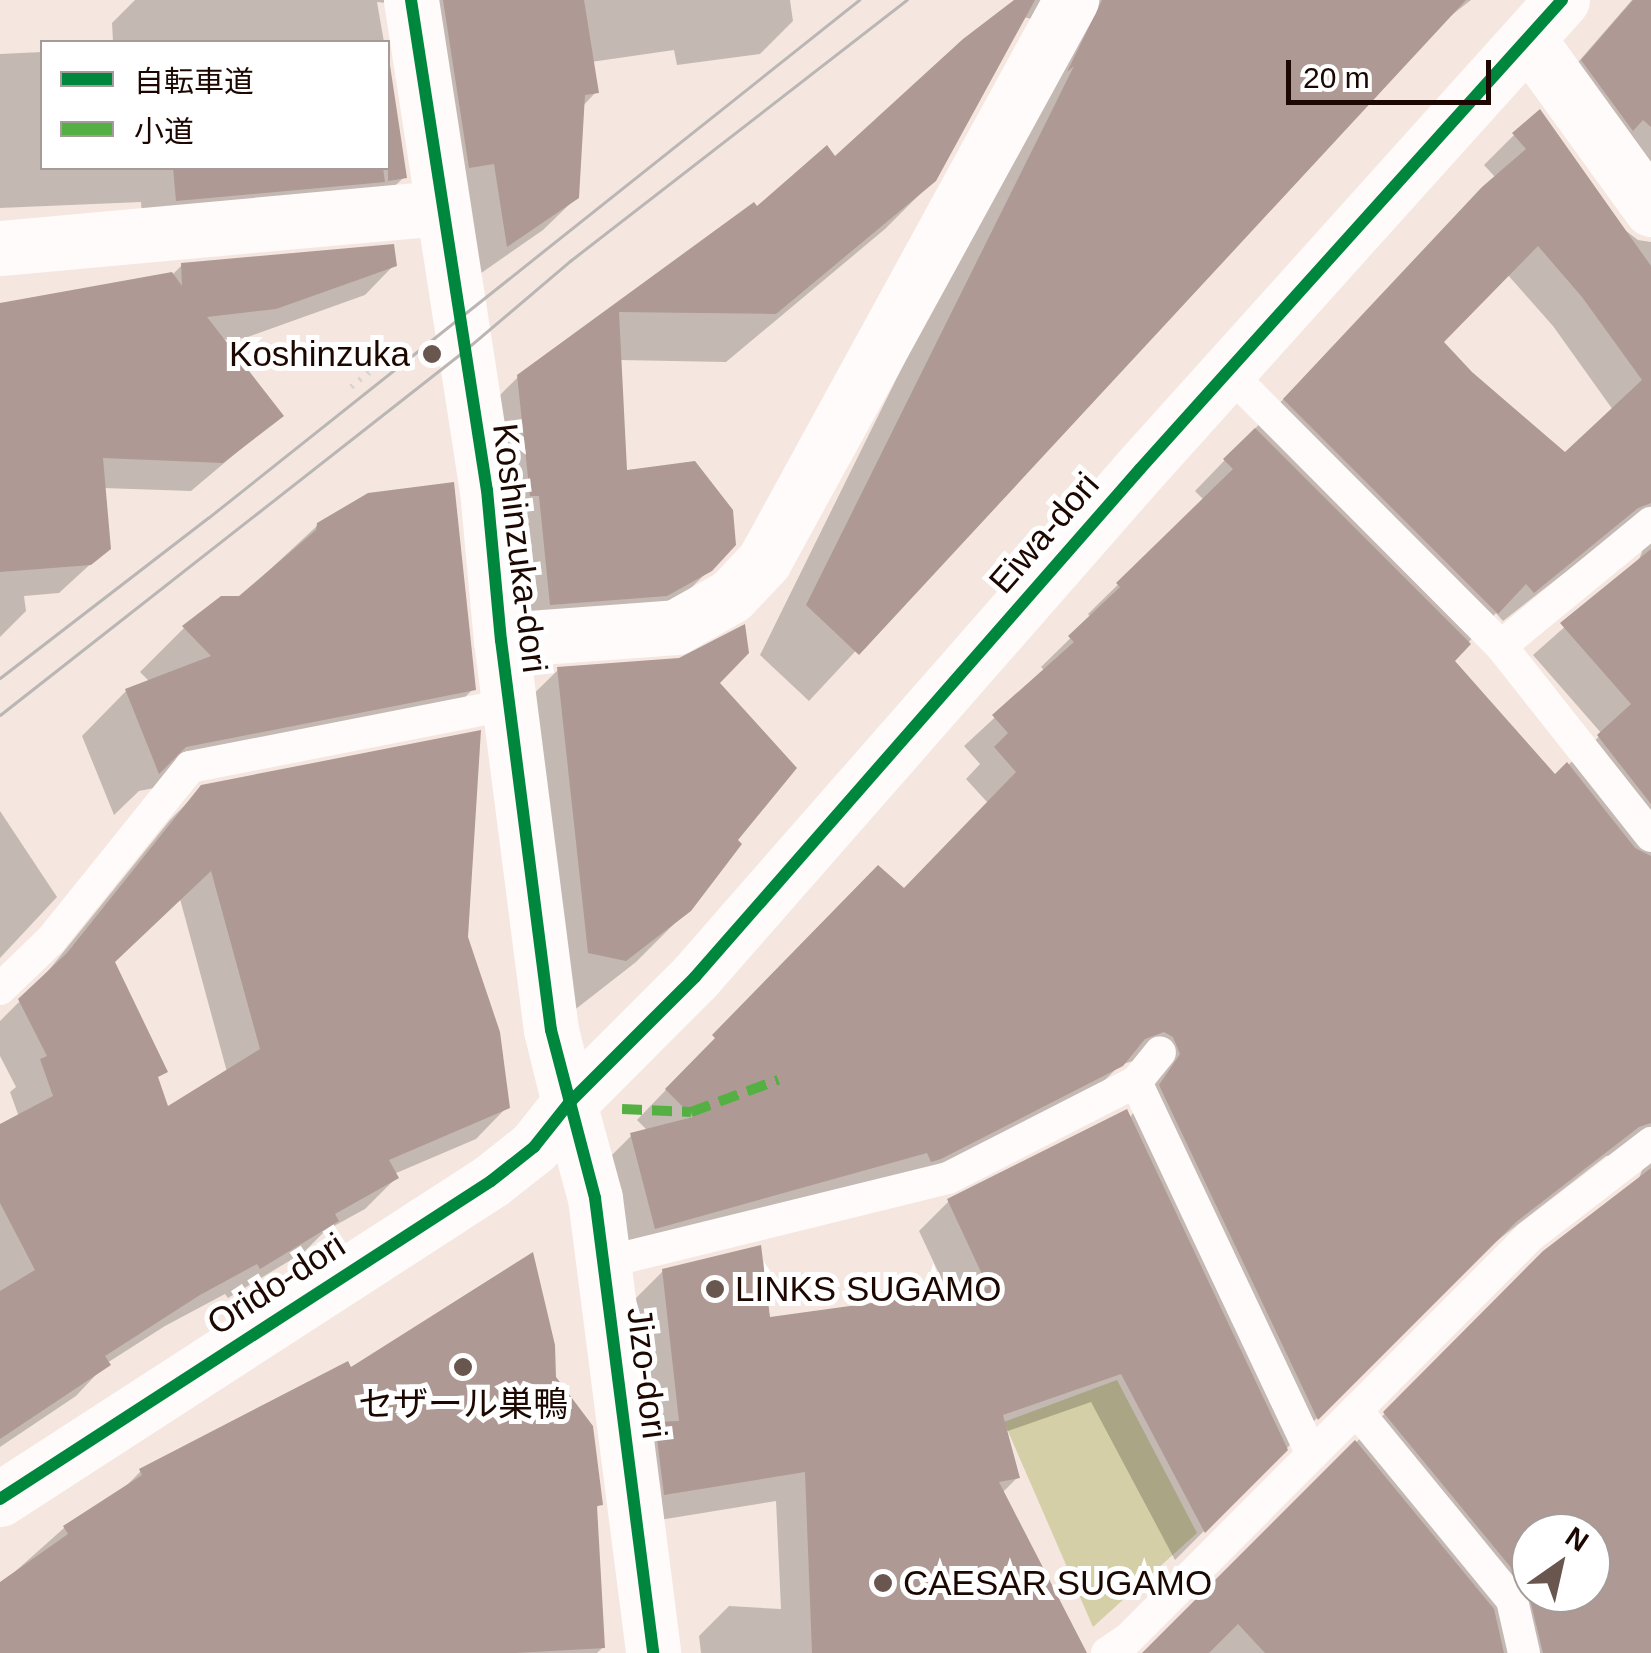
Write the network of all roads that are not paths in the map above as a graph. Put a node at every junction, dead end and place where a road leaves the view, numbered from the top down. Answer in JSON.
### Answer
{"nodes":[{"id":1,"x":411,"y":0,"type":"edge"},
{"id":2,"x":1071,"y":0,"type":"edge"},
{"id":3,"x":1545,"y":20,"type":"edge"},
{"id":4,"x":442,"y":208,"type":"junction"},
{"id":5,"x":1651,"y":209,"type":"edge"},
{"id":6,"x":0,"y":248,"type":"edge"},
{"id":7,"x":1228,"y":372,"type":"junction"},
{"id":8,"x":1651,"y":523,"type":"edge"},
{"id":9,"x":501,"y":640,"type":"junction"},
{"id":10,"x":1501,"y":646,"type":"junction"},
{"id":11,"x":510,"y":704,"type":"junction"},
{"id":12,"x":1651,"y":836,"type":"edge"},
{"id":13,"x":0,"y":988,"type":"edge"},
{"id":14,"x":1160,"y":1052,"type":"dead end"},
{"id":15,"x":1136,"y":1082,"type":"junction"},
{"id":16,"x":570,"y":1102,"type":"junction"},
{"id":17,"x":1651,"y":1143,"type":"edge"},
{"id":18,"x":602,"y":1263,"type":"junction"},
{"id":19,"x":1356,"y":1410,"type":"junction"},
{"id":20,"x":1312,"y":1454,"type":"junction"},
{"id":21,"x":0,"y":1499,"type":"edge"},
{"id":22,"x":653,"y":1653,"type":"edge"},
{"id":23,"x":1107,"y":1653,"type":"edge"},
{"id":24,"x":1524,"y":1653,"type":"edge"}],
"edges":[{"from":1,"to":4,"type":"street","name":"Koshinzuka-dori"},
{"from":2,"to":9,"type":"street"},
{"from":3,"to":5,"type":"street"},
{"from":3,"to":7,"type":"street","name":"Eiwa-dori"},
{"from":4,"to":6,"type":"street"},
{"from":4,"to":9,"type":"street","name":"Koshinzuka-dori"},
{"from":7,"to":10,"type":"lane"},
{"from":7,"to":16,"type":"street","name":"Eiwa-dori"},
{"from":8,"to":10,"type":"lane"},
{"from":9,"to":11,"type":"street","name":"Koshinzuka-dori"},
{"from":10,"to":12,"type":"lane"},
{"from":11,"to":13,"type":"lane"},
{"from":11,"to":16,"type":"street","name":"Koshinzuka-dori"},
{"from":14,"to":15,"type":"lane"},
{"from":15,"to":18,"type":"lane"},
{"from":15,"to":20,"type":"lane"},
{"from":16,"to":18,"type":"street","name":"Jizo-dori"},
{"from":16,"to":21,"type":"street","name":"Orido-dori"},
{"from":17,"to":19,"type":"lane"},
{"from":18,"to":22,"type":"street","name":"Jizo-dori"},
{"from":19,"to":20,"type":"lane"},
{"from":19,"to":24,"type":"lane"},
{"from":20,"to":23,"type":"lane"}]}
